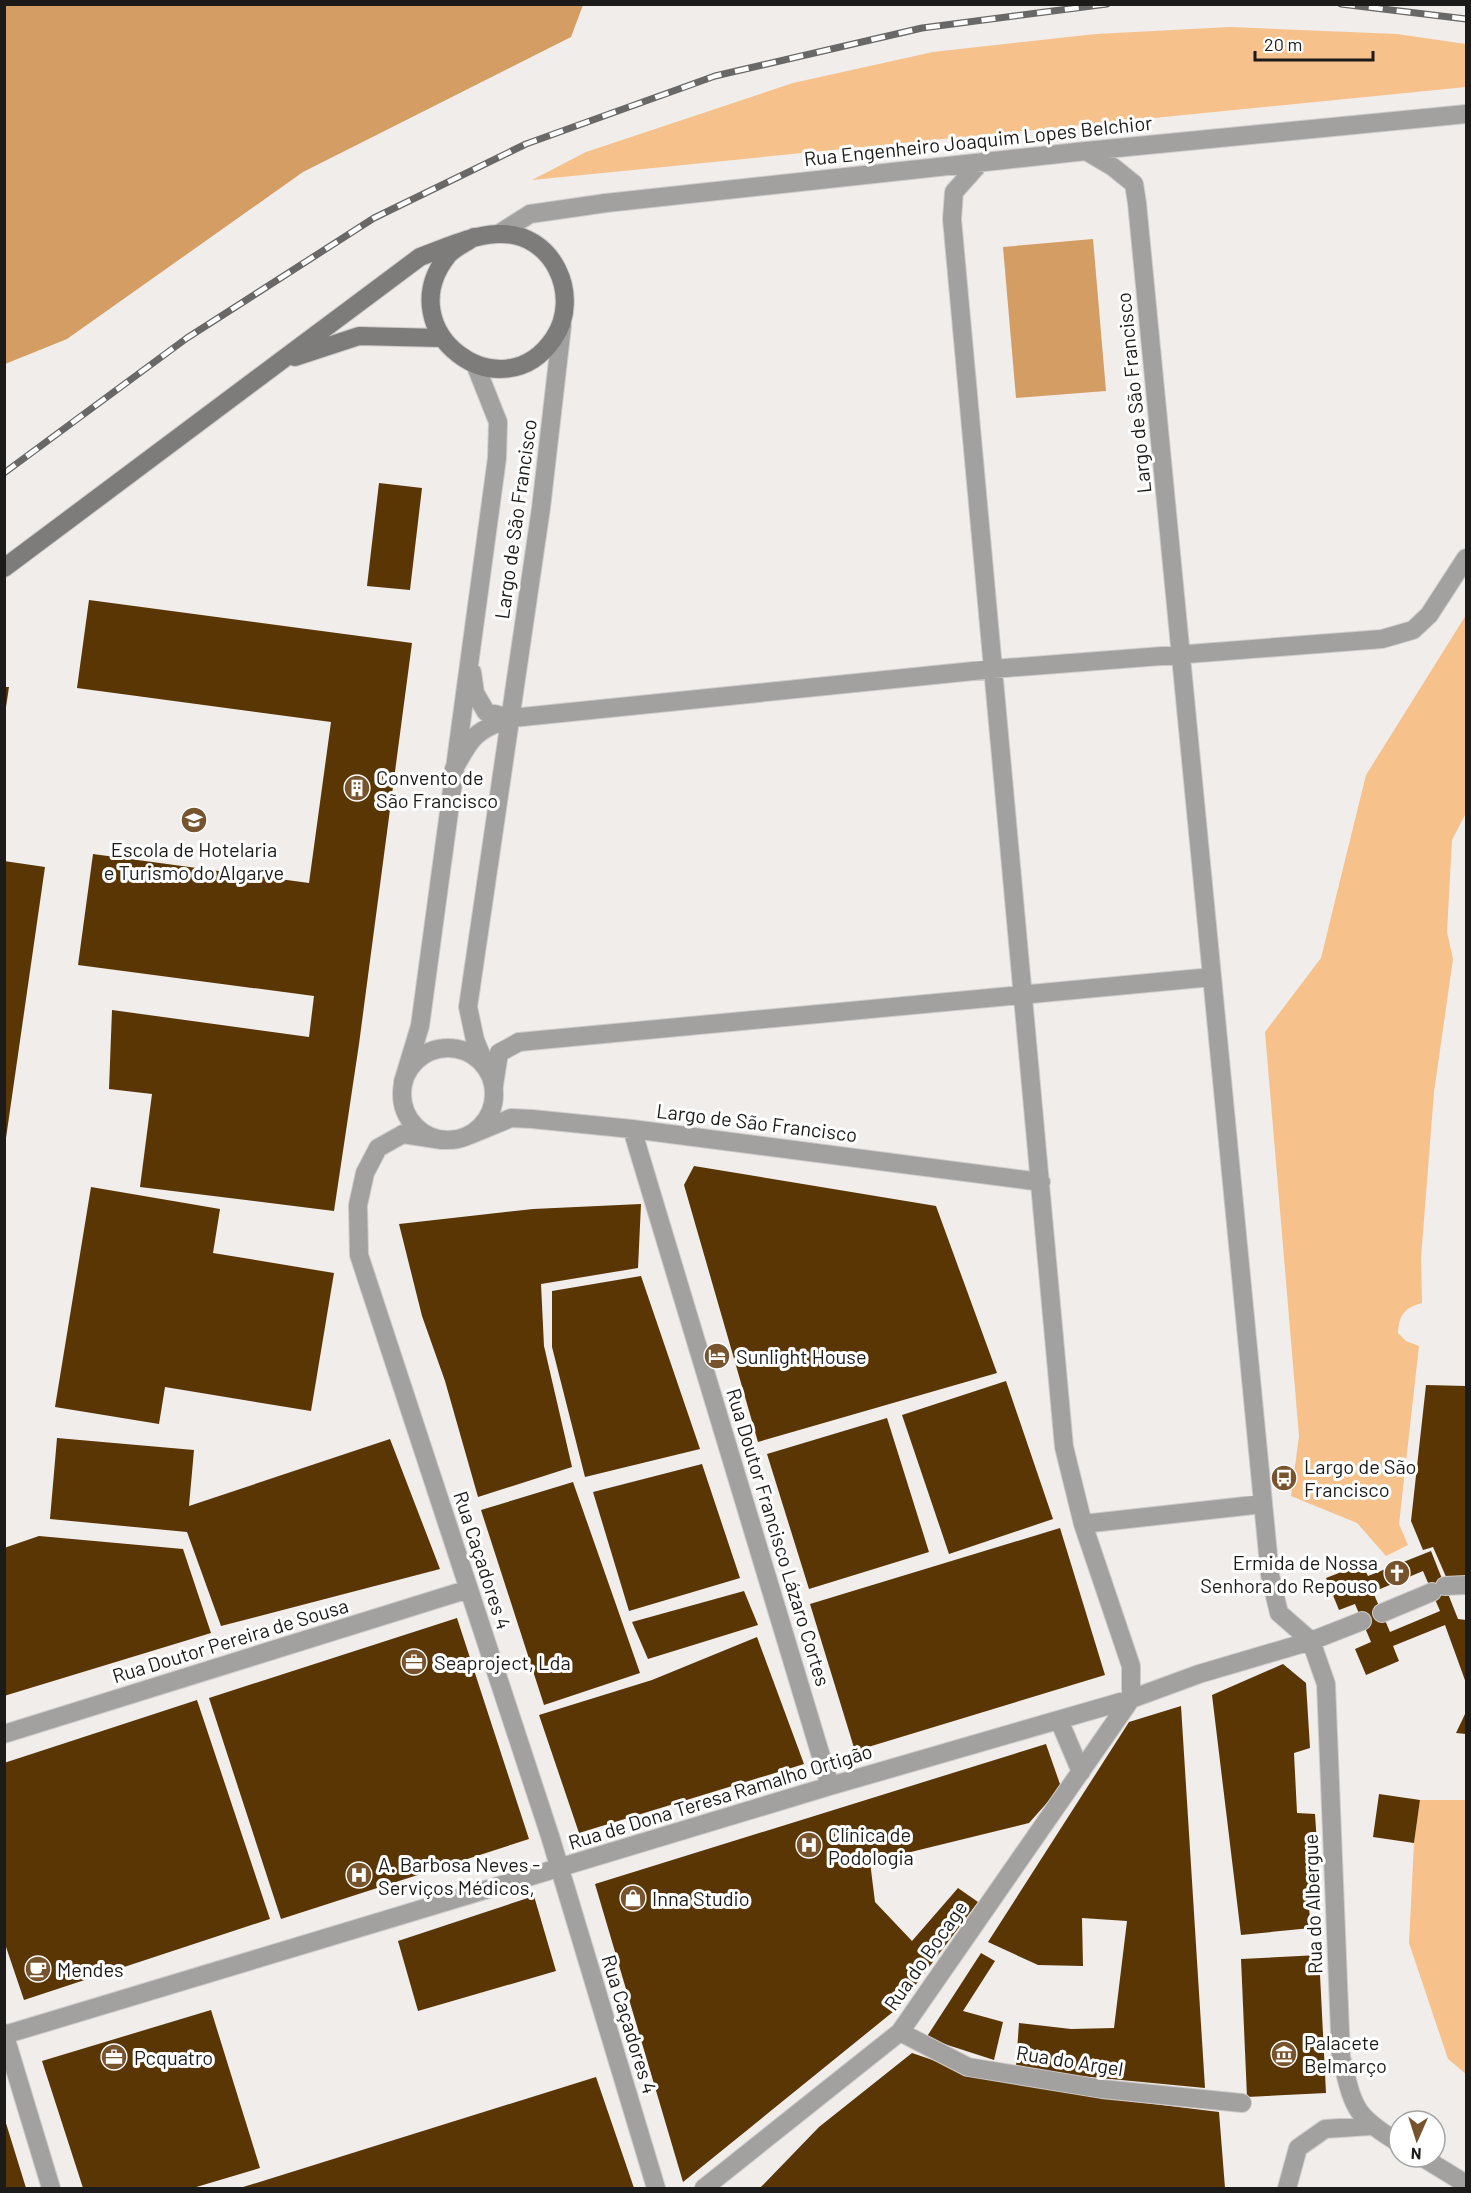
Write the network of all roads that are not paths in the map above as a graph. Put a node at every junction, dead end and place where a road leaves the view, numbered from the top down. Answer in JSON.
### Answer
{"nodes":[{"id":1,"x":1467,"y":114,"type":"edge"},
{"id":2,"x":1086,"y":151,"type":"junction"},
{"id":3,"x":979,"y":164,"type":"junction"},
{"id":4,"x":500,"y":234,"type":"junction"},
{"id":5,"x":474,"y":237,"type":"junction"},
{"id":6,"x":562,"y":326,"type":"junction"},
{"id":7,"x":440,"y":338,"type":"junction"},
{"id":8,"x":282,"y":362,"type":"junction"},
{"id":9,"x":475,"y":364,"type":"junction"},
{"id":10,"x":1467,"y":558,"type":"edge"},
{"id":11,"x":4,"y":568,"type":"edge"},
{"id":12,"x":1182,"y":655,"type":"junction"},
{"id":13,"x":469,"y":656,"type":"junction"},
{"id":14,"x":993,"y":669,"type":"junction"},
{"id":15,"x":512,"y":718,"type":"junction"},
{"id":16,"x":454,"y":769,"type":"junction"},
{"id":17,"x":1212,"y":977,"type":"junction"},
{"id":18,"x":1024,"y":995,"type":"junction"},
{"id":19,"x":490,"y":1077,"type":"junction"},
{"id":20,"x":403,"y":1082,"type":"junction"},
{"id":21,"x":632,"y":1129,"type":"junction"},
{"id":22,"x":470,"y":1135,"type":"junction"},
{"id":23,"x":442,"y":1140,"type":"junction"},
{"id":24,"x":1041,"y":1182,"type":"junction"},
{"id":25,"x":1263,"y":1504,"type":"junction"},
{"id":26,"x":1083,"y":1524,"type":"junction"},
{"id":27,"x":1467,"y":1585,"type":"edge"},
{"id":28,"x":469,"y":1589,"type":"junction"},
{"id":29,"x":1382,"y":1613,"type":"dead end"},
{"id":30,"x":1362,"y":1621,"type":"dead end"},
{"id":31,"x":1311,"y":1641,"type":"junction"},
{"id":32,"x":1131,"y":1699,"type":"junction"},
{"id":33,"x":1059,"y":1720,"type":"junction"},
{"id":34,"x":4,"y":1734,"type":"edge"},
{"id":35,"x":1081,"y":1772,"type":"junction"},
{"id":36,"x":830,"y":1786,"type":"junction"},
{"id":37,"x":560,"y":1869,"type":"junction"},
{"id":38,"x":900,"y":2032,"type":"junction"},
{"id":39,"x":5,"y":2034,"type":"edge"},
{"id":40,"x":1242,"y":2103,"type":"dead end"},
{"id":41,"x":1370,"y":2126,"type":"junction"},
{"id":42,"x":1387,"y":2136,"type":"edge"},
{"id":43,"x":1442,"y":2169,"type":"edge"},
{"id":44,"x":1467,"y":2184,"type":"edge"},
{"id":45,"x":51,"y":2188,"type":"edge"},
{"id":46,"x":656,"y":2188,"type":"edge"},
{"id":47,"x":704,"y":2188,"type":"edge"},
{"id":48,"x":1287,"y":2188,"type":"edge"}],
"edges":[{"from":1,"to":2,"type":"street","name":"Rua Engenheiro Joaquim Lopes Belchior"},
{"from":2,"to":3,"type":"street","name":"Rua Engenheiro Joaquim Lopes Belchior"},
{"from":2,"to":12,"type":"street","name":"Largo de São Francisco"},
{"from":3,"to":4,"type":"street","name":"Rua Engenheiro Joaquim Lopes Belchior"},
{"from":3,"to":14,"type":"street"},
{"from":4,"to":5,"type":"street"},
{"from":4,"to":6,"type":"street"},
{"from":5,"to":7,"type":"street"},
{"from":5,"to":8,"type":"street"},
{"from":6,"to":9,"type":"street"},
{"from":6,"to":15,"type":"street","name":"Largo de São Francisco"},
{"from":7,"to":8,"type":"street"},
{"from":7,"to":9,"type":"street"},
{"from":8,"to":11,"type":"street"},
{"from":9,"to":13,"type":"street","name":"Largo de São Francisco"},
{"from":10,"to":12,"type":"street","name":"Largo de São Francisco"},
{"from":12,"to":14,"type":"street","name":"Largo de São Francisco"},
{"from":12,"to":17,"type":"street","name":"Largo de São Francisco"},
{"from":13,"to":15,"type":"street","name":"Largo de São Francisco"},
{"from":13,"to":16,"type":"street","name":"Largo de São Francisco"},
{"from":14,"to":15,"type":"street","name":"Largo de São Francisco"},
{"from":14,"to":18,"type":"street"},
{"from":15,"to":16,"type":"street","name":"Largo de São Francisco"},
{"from":15,"to":19,"type":"street","name":"Largo de São Francisco"},
{"from":16,"to":20,"type":"street","name":"Largo de São Francisco"},
{"from":17,"to":18,"type":"street"},
{"from":17,"to":25,"type":"street","name":"Largo de São Francisco"},
{"from":18,"to":19,"type":"street"},
{"from":18,"to":24,"type":"street"},
{"from":19,"to":20,"type":"street"},
{"from":19,"to":22,"type":"street"},
{"from":20,"to":23,"type":"street"},
{"from":21,"to":22,"type":"street","name":"Largo de São Francisco"},
{"from":21,"to":24,"type":"street","name":"Largo de São Francisco"},
{"from":21,"to":36,"type":"street","name":"Rua Doutor Francisco Lázaro Cortes"},
{"from":22,"to":23,"type":"street"},
{"from":23,"to":28,"type":"street","name":"Rua Caçadores 4"},
{"from":24,"to":26,"type":"street"},
{"from":25,"to":26,"type":"street"},
{"from":25,"to":31,"type":"street","name":"Largo de São Francisco"},
{"from":26,"to":32,"type":"street"},
{"from":27,"to":29,"type":"street"},
{"from":28,"to":34,"type":"street","name":"Rua Doutor Pereira de Sousa"},
{"from":28,"to":37,"type":"street","name":"Rua Caçadores 4"},
{"from":30,"to":31,"type":"street","name":"Rua de Dona Teresa Ramalho Ortigão"},
{"from":31,"to":32,"type":"street","name":"Rua de Dona Teresa Ramalho Ortigão"},
{"from":31,"to":41,"type":"street","name":"Rua do Albergue"},
{"from":32,"to":33,"type":"street","name":"Rua de Dona Teresa Ramalho Ortigão"},
{"from":32,"to":35,"type":"street","name":"Rua do Bocage"},
{"from":33,"to":35,"type":"street"},
{"from":33,"to":36,"type":"street","name":"Rua de Dona Teresa Ramalho Ortigão"},
{"from":35,"to":38,"type":"street","name":"Rua do Bocage"},
{"from":36,"to":37,"type":"street","name":"Rua de Dona Teresa Ramalho Ortigão"},
{"from":37,"to":39,"type":"street","name":"Rua de Dona Teresa Ramalho Ortigão"},
{"from":37,"to":46,"type":"street","name":"Rua Caçadores 4"},
{"from":38,"to":40,"type":"street","name":"Rua do Argel"},
{"from":38,"to":47,"type":"street","name":"Rua do Bocage"},
{"from":39,"to":45,"type":"street"},
{"from":41,"to":42,"type":"street","name":"Rua do Albergue"},
{"from":41,"to":48,"type":"street"},
{"from":43,"to":44,"type":"street"}]}
